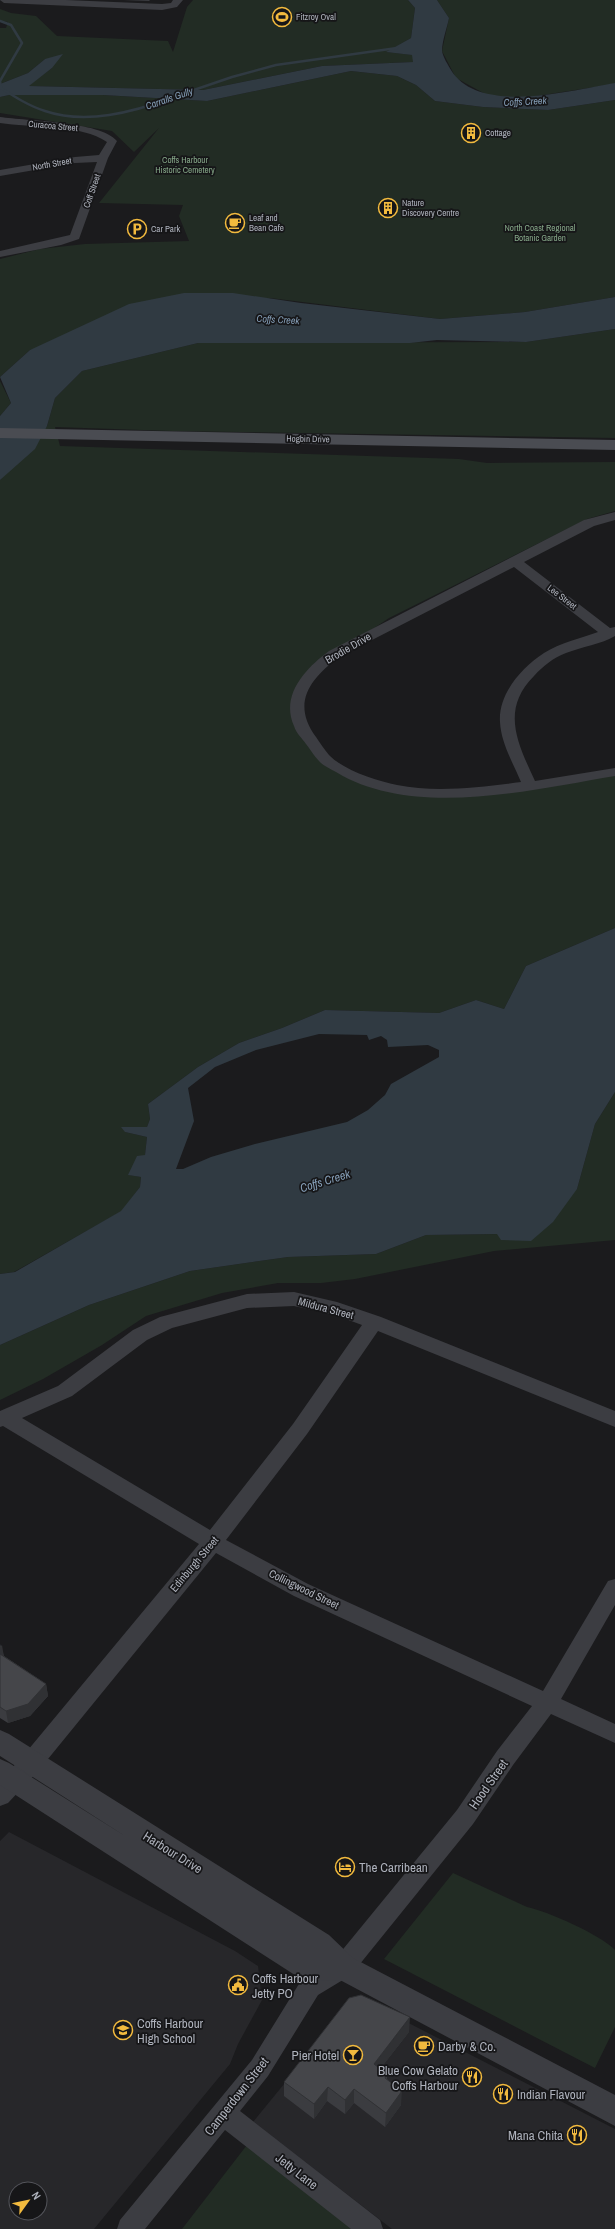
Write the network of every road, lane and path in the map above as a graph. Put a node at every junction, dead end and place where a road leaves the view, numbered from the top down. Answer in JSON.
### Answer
{"nodes":[{"id":1,"x":4,"y":0,"type":"edge"},
{"id":2,"x":178,"y":0,"type":"edge"},
{"id":3,"x":161,"y":4,"type":"edge"},
{"id":4,"x":0,"y":120,"type":"edge"},
{"id":5,"x":105,"y":134,"type":"joint"},
{"id":6,"x":104,"y":158,"type":"junction"},
{"id":7,"x":0,"y":173,"type":"edge"},
{"id":8,"x":0,"y":254,"type":"edge"},
{"id":9,"x":0,"y":433,"type":"edge"},
{"id":10,"x":615,"y":445,"type":"edge"},
{"id":11,"x":615,"y":516,"type":"edge"},
{"id":12,"x":514,"y":561,"type":"junction"},
{"id":13,"x":612,"y":633,"type":"edge"},
{"id":14,"x":615,"y":772,"type":"edge"},
{"id":15,"x":530,"y":785,"type":"junction"},
{"id":16,"x":374,"y":1322,"type":"junction"},
{"id":17,"x":3,"y":1419,"type":"edge"},
{"id":18,"x":615,"y":1419,"type":"edge"},
{"id":19,"x":213,"y":1542,"type":"junction"},
{"id":20,"x":615,"y":1587,"type":"edge"},
{"id":21,"x":548,"y":1703,"type":"junction"},
{"id":22,"x":615,"y":1734,"type":"edge"},
{"id":23,"x":0,"y":1742,"type":"edge"},
{"id":24,"x":11,"y":1778,"type":"edge"},
{"id":25,"x":343,"y":1967,"type":"junction"},
{"id":26,"x":615,"y":2112,"type":"edge"},
{"id":27,"x":224,"y":2113,"type":"junction"},
{"id":28,"x":128,"y":2229,"type":"edge"},
{"id":29,"x":371,"y":2229,"type":"edge"}],
"edges":[{"from":1,"to":3,"type":"street"},
{"from":2,"to":3,"type":"street"},
{"from":4,"to":5,"type":"street","name":"Curacoa Street"},
{"from":5,"to":6,"type":"street","name":"Coff Street"},
{"from":6,"to":7,"type":"street","name":"North Street"},
{"from":6,"to":8,"type":"street","name":"Coff Street"},
{"from":9,"to":10,"type":"main road","name":"Hogbin Drive"},
{"from":11,"to":12,"type":"street","name":"Brodie Drive"},
{"from":12,"to":13,"type":"street","name":"Lee Street"},
{"from":12,"to":15,"type":"street","name":"Brodie Drive"},
{"from":13,"to":15,"type":"street"},
{"from":14,"to":15,"type":"street","name":"Brodie Drive"},
{"from":16,"to":17,"type":"street","name":"Mildura Street"},
{"from":16,"to":18,"type":"street","name":"Mildura Street"},
{"from":16,"to":19,"type":"street","name":"Edinburgh Street"},
{"from":17,"to":19,"type":"street","name":"Collingwood Street"},
{"from":19,"to":21,"type":"street","name":"Collingwood Street"},
{"from":19,"to":24,"type":"street","name":"Edinburgh Street"},
{"from":20,"to":21,"type":"street","name":"Hood Street"},
{"from":21,"to":22,"type":"street","name":"Collingwood Street"},
{"from":21,"to":25,"type":"street","name":"Hood Street"},
{"from":23,"to":24,"type":"street"},
{"from":24,"to":25,"type":"street"},
{"from":25,"to":26,"type":"street"},
{"from":25,"to":27,"type":"street","name":"Camperdown Street"},
{"from":27,"to":28,"type":"street","name":"Camperdown Street"},
{"from":27,"to":29,"type":"street","name":"Jetty Lane"}]}
